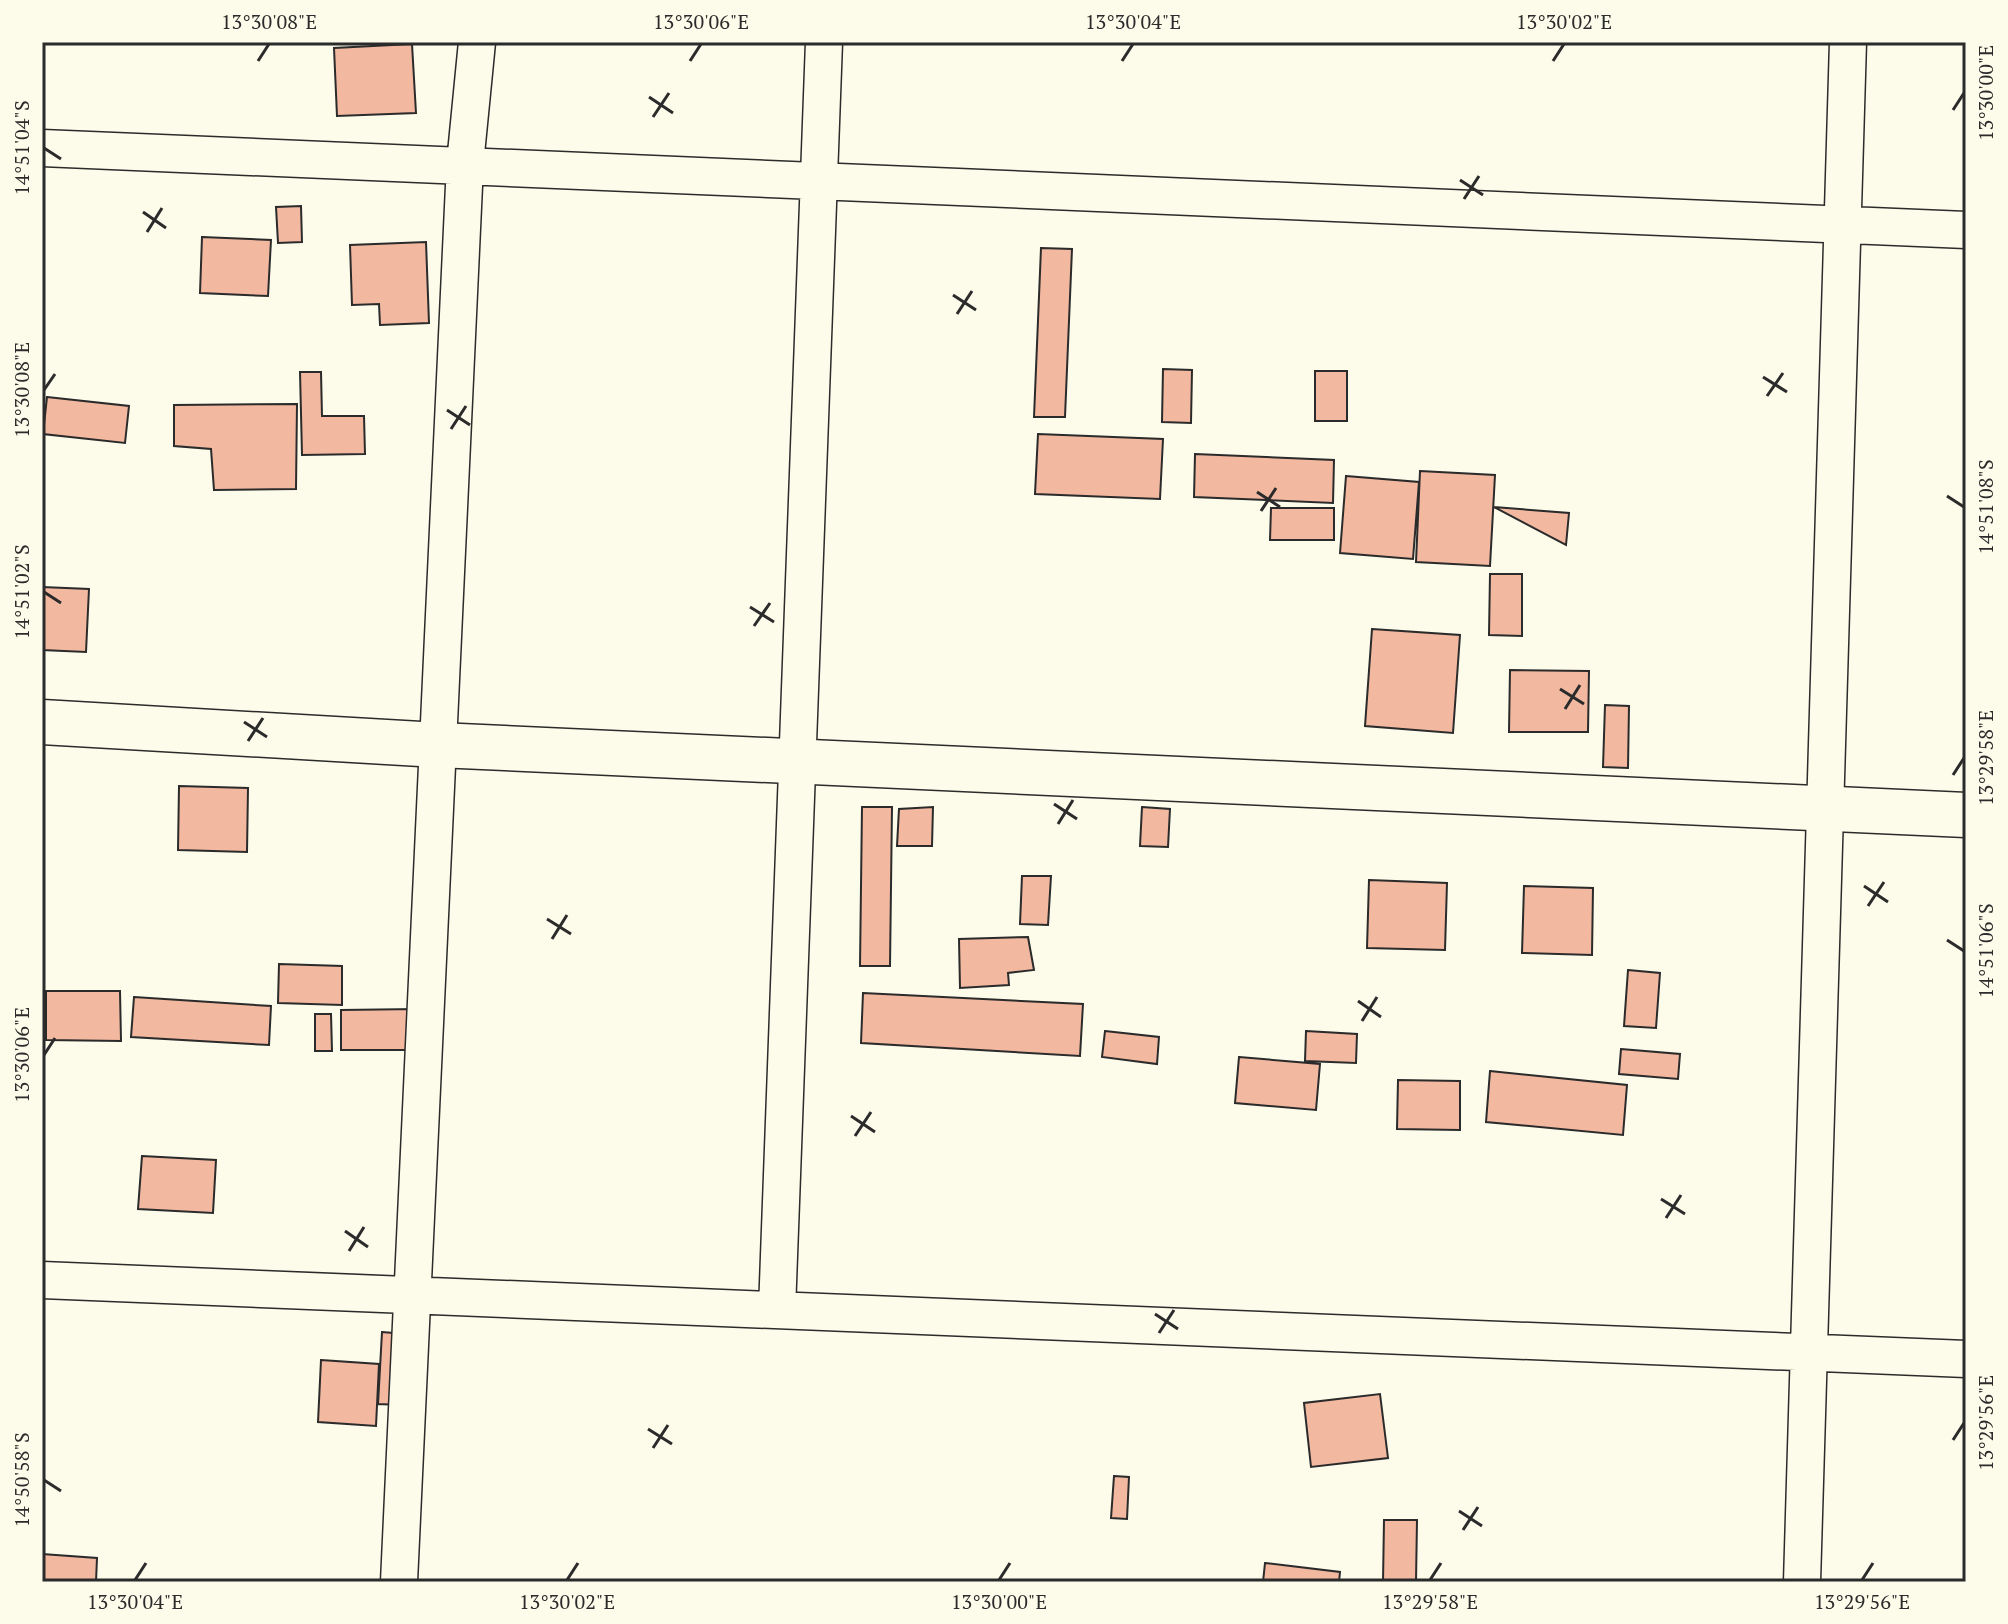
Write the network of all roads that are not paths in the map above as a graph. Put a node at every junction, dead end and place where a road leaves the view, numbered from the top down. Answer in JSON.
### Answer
{"nodes":[{"id":1,"x":477,"y":42,"type":"edge"},
{"id":2,"x":824,"y":42,"type":"edge"},
{"id":3,"x":1848,"y":42,"type":"edge"},
{"id":4,"x":42,"y":148,"type":"edge"},
{"id":5,"x":465,"y":164,"type":"junction"},
{"id":6,"x":819,"y":179,"type":"junction"},
{"id":7,"x":1843,"y":224,"type":"junction"},
{"id":8,"x":1966,"y":230,"type":"edge"},
{"id":9,"x":42,"y":722,"type":"edge"},
{"id":10,"x":438,"y":745,"type":"junction"},
{"id":11,"x":797,"y":761,"type":"junction"},
{"id":12,"x":1825,"y":808,"type":"junction"},
{"id":13,"x":1966,"y":815,"type":"edge"},
{"id":14,"x":42,"y":1280,"type":"edge"},
{"id":15,"x":412,"y":1295,"type":"junction"},
{"id":16,"x":777,"y":1310,"type":"junction"},
{"id":17,"x":1809,"y":1352,"type":"junction"},
{"id":18,"x":1966,"y":1359,"type":"edge"},
{"id":19,"x":399,"y":1582,"type":"edge"},
{"id":20,"x":1802,"y":1582,"type":"edge"}],
"edges":[{"from":1,"to":5,"type":"street"},
{"from":2,"to":6,"type":"street"},
{"from":3,"to":7,"type":"street"},
{"from":4,"to":5,"type":"street"},
{"from":5,"to":6,"type":"street"},
{"from":5,"to":10,"type":"street"},
{"from":6,"to":7,"type":"street"},
{"from":6,"to":11,"type":"street"},
{"from":7,"to":8,"type":"street"},
{"from":7,"to":12,"type":"street"},
{"from":9,"to":10,"type":"street"},
{"from":10,"to":11,"type":"street"},
{"from":10,"to":15,"type":"street"},
{"from":11,"to":12,"type":"street"},
{"from":11,"to":16,"type":"street"},
{"from":12,"to":13,"type":"street"},
{"from":12,"to":17,"type":"street"},
{"from":14,"to":15,"type":"street"},
{"from":15,"to":16,"type":"street"},
{"from":15,"to":19,"type":"street"},
{"from":16,"to":17,"type":"street"},
{"from":17,"to":18,"type":"street"},
{"from":17,"to":20,"type":"street"}]}
